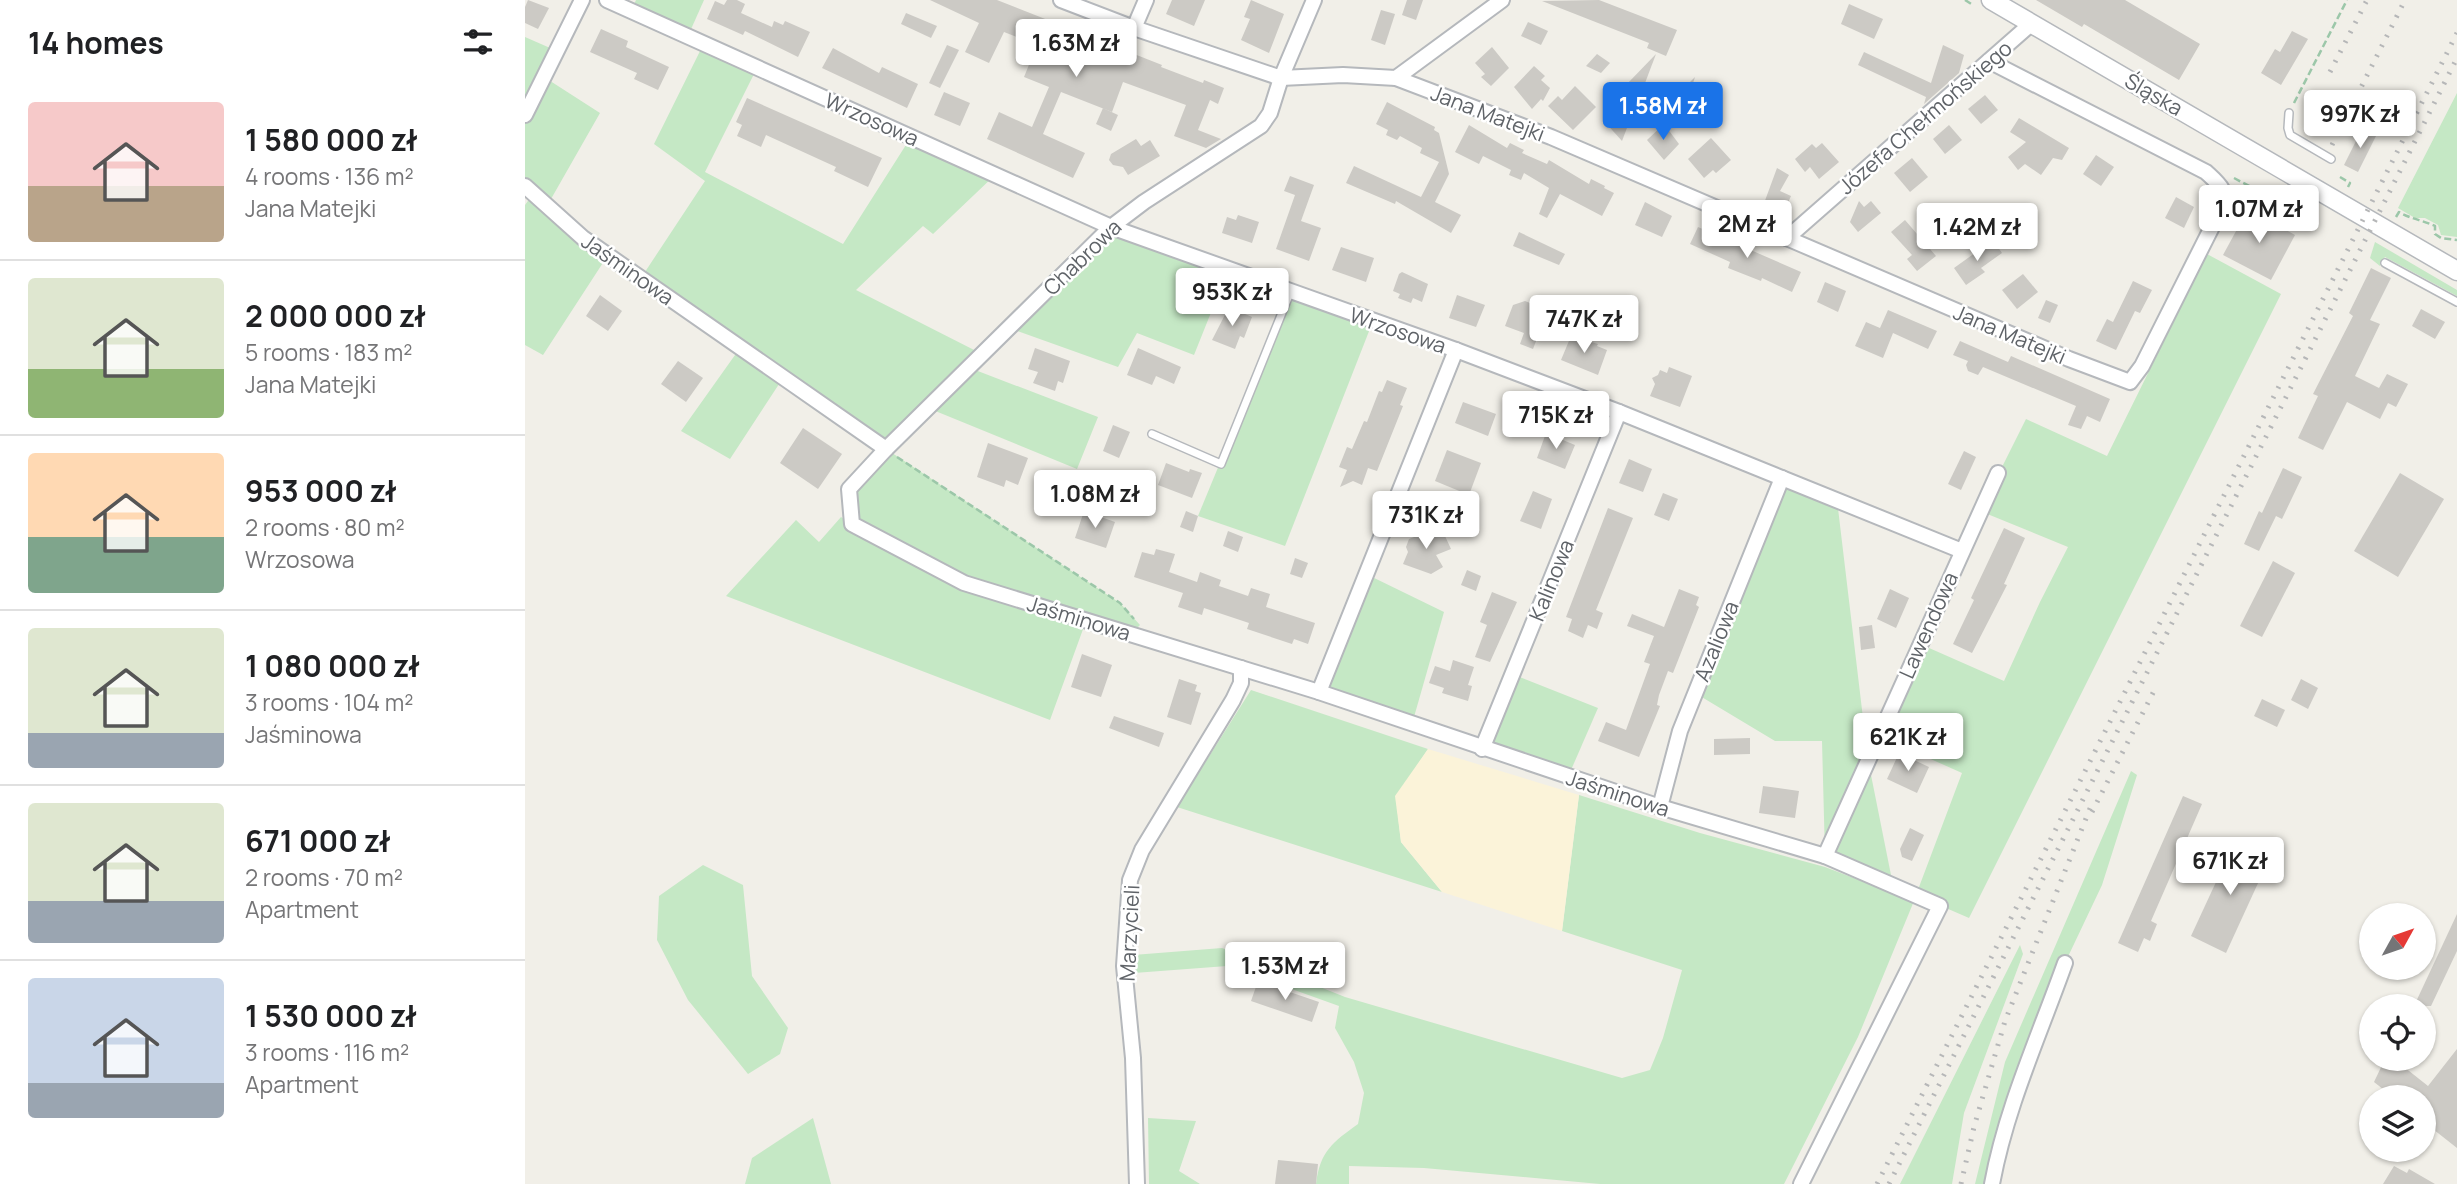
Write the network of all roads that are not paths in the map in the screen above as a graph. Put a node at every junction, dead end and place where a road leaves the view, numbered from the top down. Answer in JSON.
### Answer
{"nodes":[{"id":1,"x":582,"y":0,"type":"edge"},
{"id":2,"x":607,"y":0,"type":"edge"},
{"id":3,"x":1061,"y":0,"type":"edge"},
{"id":4,"x":1146,"y":0,"type":"edge"},
{"id":5,"x":1314,"y":0,"type":"edge"},
{"id":6,"x":1502,"y":0,"type":"edge"},
{"id":7,"x":1991,"y":0,"type":"edge"},
{"id":8,"x":2032,"y":23,"type":"junction"},
{"id":9,"x":1134,"y":28,"type":"junction"},
{"id":10,"x":1989,"y":61,"type":"junction"},
{"id":11,"x":1281,"y":78,"type":"junction"},
{"id":12,"x":1396,"y":78,"type":"junction"},
{"id":13,"x":2289,"y":113,"type":"road end"},
{"id":14,"x":525,"y":115,"type":"edge"},
{"id":15,"x":2331,"y":159,"type":"dead end"},
{"id":16,"x":525,"y":186,"type":"edge"},
{"id":17,"x":1111,"y":227,"type":"junction"},
{"id":18,"x":1787,"y":238,"type":"junction"},
{"id":19,"x":2385,"y":263,"type":"dead end"},
{"id":20,"x":2457,"y":271,"type":"edge"},
{"id":21,"x":1290,"y":293,"type":"junction"},
{"id":22,"x":2457,"y":302,"type":"edge"},
{"id":23,"x":1456,"y":350,"type":"junction"},
{"id":24,"x":1619,"y":412,"type":"junction"},
{"id":25,"x":1151,"y":434,"type":"dead end"},
{"id":26,"x":886,"y":449,"type":"junction"},
{"id":27,"x":1998,"y":473,"type":"dead end"},
{"id":28,"x":1783,"y":478,"type":"junction"},
{"id":29,"x":1962,"y":551,"type":"junction"},
{"id":30,"x":1241,"y":668,"type":"junction"},
{"id":31,"x":1318,"y":692,"type":"junction"},
{"id":32,"x":1482,"y":749,"type":"junction"},
{"id":33,"x":1660,"y":807,"type":"junction"},
{"id":34,"x":1825,"y":856,"type":"junction"},
{"id":35,"x":2065,"y":963,"type":"dead end"},
{"id":36,"x":1137,"y":1184,"type":"edge"},
{"id":37,"x":1801,"y":1184,"type":"edge"},
{"id":38,"x":1992,"y":1184,"type":"edge"}],
"edges":[{"from":1,"to":14,"type":"street"},
{"from":2,"to":17,"type":"street","name":"Wrzosowa"},
{"from":3,"to":9,"type":"street","name":"Jana Matejki"},
{"from":4,"to":9,"type":"street"},
{"from":5,"to":11,"type":"street","name":"Chabrowa"},
{"from":6,"to":12,"type":"street"},
{"from":7,"to":8,"type":"street","name":"Śląska"},
{"from":8,"to":10,"type":"street","name":"Józefa Chełmońskiego"},
{"from":8,"to":20,"type":"street","name":"Śląska"},
{"from":9,"to":11,"type":"street","name":"Jana Matejki"},
{"from":10,"to":18,"type":"street","name":"Józefa Chełmońskiego"},
{"from":10,"to":18,"type":"street","name":"Jana Matejki"},
{"from":11,"to":12,"type":"street","name":"Jana Matejki"},
{"from":11,"to":17,"type":"street","name":"Chabrowa"},
{"from":12,"to":18,"type":"street","name":"Jana Matejki"},
{"from":13,"to":15,"type":"lane"},
{"from":16,"to":26,"type":"street","name":"Jaśminowa"},
{"from":17,"to":21,"type":"street","name":"Wrzosowa"},
{"from":17,"to":26,"type":"street","name":"Chabrowa"},
{"from":19,"to":22,"type":"lane"},
{"from":21,"to":23,"type":"street","name":"Wrzosowa"},
{"from":21,"to":25,"type":"lane"},
{"from":23,"to":24,"type":"street","name":"Wrzosowa"},
{"from":23,"to":31,"type":"street"},
{"from":24,"to":28,"type":"street","name":"Wrzosowa"},
{"from":24,"to":32,"type":"street","name":"Kalinowa"},
{"from":26,"to":30,"type":"street","name":"Jaśminowa"},
{"from":27,"to":29,"type":"street","name":"Lawendowa"},
{"from":28,"to":29,"type":"street","name":"Wrzosowa"},
{"from":28,"to":33,"type":"street","name":"Azaliowa"},
{"from":29,"to":34,"type":"street","name":"Lawendowa"},
{"from":30,"to":31,"type":"street","name":"Jaśminowa"},
{"from":30,"to":36,"type":"street","name":"Marzycieli"},
{"from":31,"to":32,"type":"street","name":"Jaśminowa"},
{"from":32,"to":33,"type":"street","name":"Jaśminowa"},
{"from":33,"to":34,"type":"street","name":"Jaśminowa"},
{"from":34,"to":37,"type":"street","name":"Jaśminowa"},
{"from":35,"to":38,"type":"street"}]}
